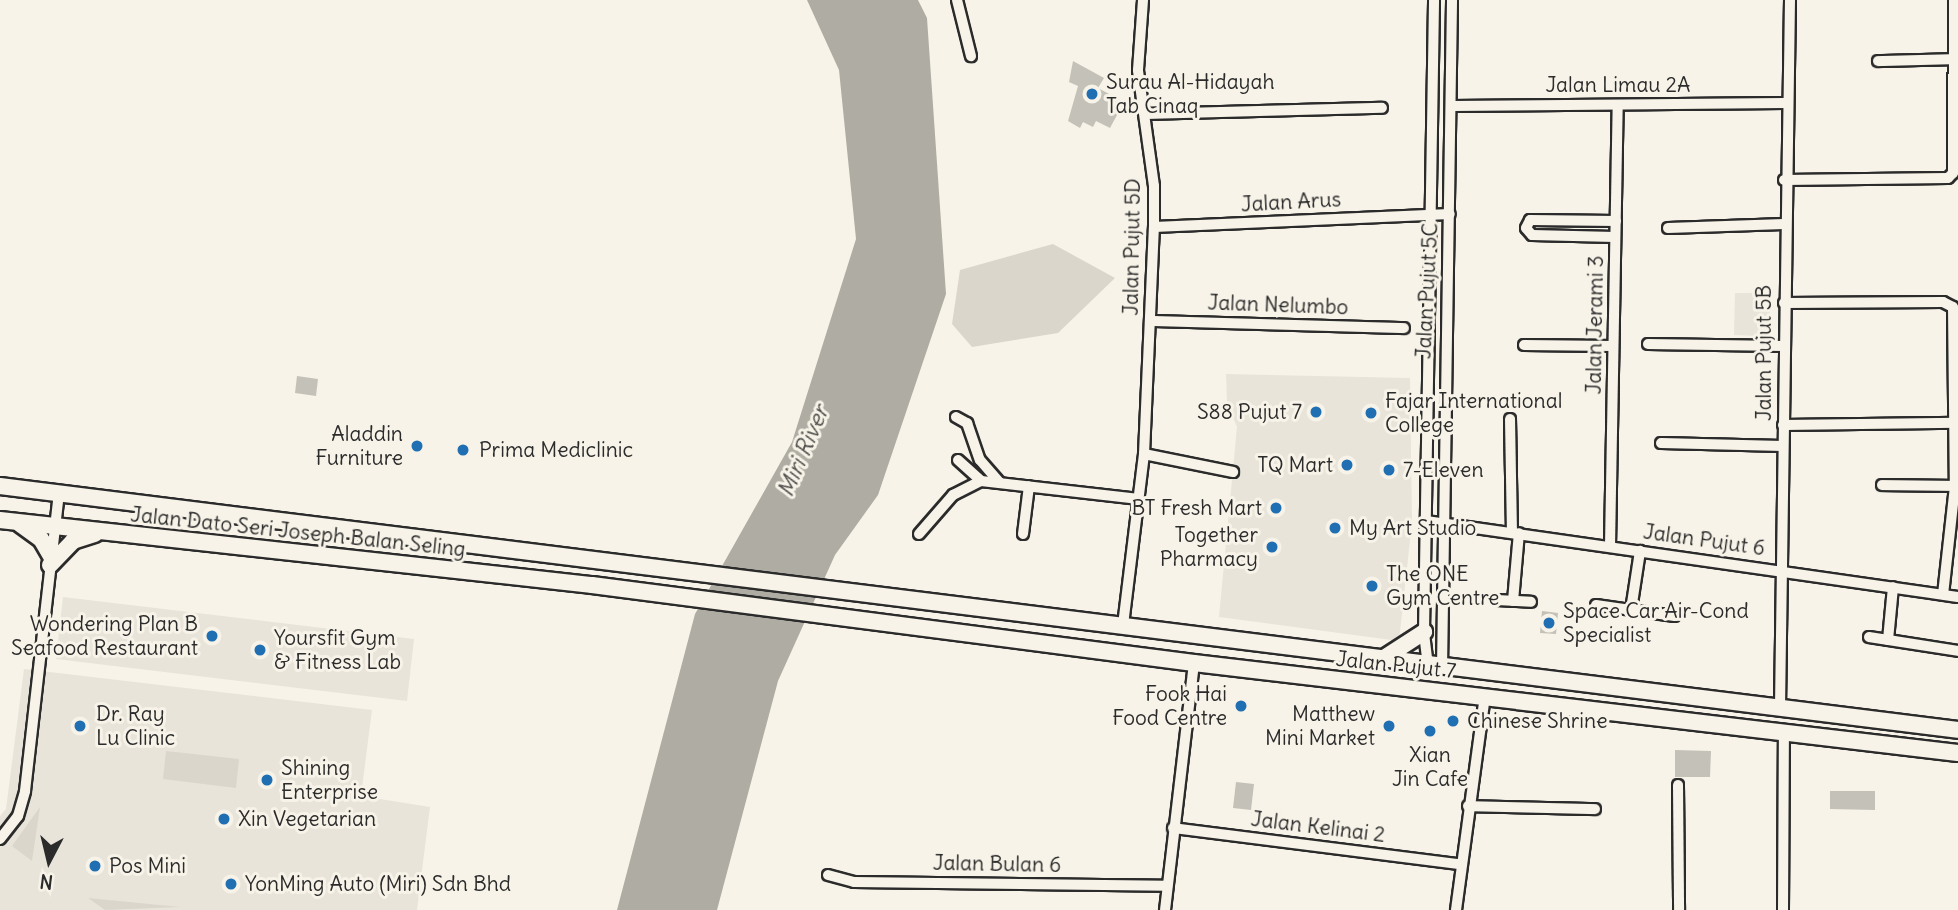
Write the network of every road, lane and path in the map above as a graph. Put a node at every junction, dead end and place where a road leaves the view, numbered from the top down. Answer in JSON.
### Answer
{"nodes":[{"id":1,"x":957,"y":0,"type":"edge"},
{"id":2,"x":1143,"y":0,"type":"edge"},
{"id":3,"x":1434,"y":0,"type":"edge"},
{"id":4,"x":1451,"y":0,"type":"edge"},
{"id":5,"x":1790,"y":0,"type":"edge"},
{"id":6,"x":1954,"y":0,"type":"edge"},
{"id":7,"x":971,"y":56,"type":"dead end"},
{"id":8,"x":1954,"y":59,"type":"junction"},
{"id":9,"x":1878,"y":61,"type":"dead end"},
{"id":10,"x":1784,"y":103,"type":"junction"},
{"id":11,"x":1618,"y":105,"type":"junction"},
{"id":12,"x":1453,"y":106,"type":"junction"},
{"id":13,"x":1382,"y":108,"type":"dead end"},
{"id":14,"x":1145,"y":114,"type":"junction"},
{"id":15,"x":1956,"y":116,"type":"edge"},
{"id":16,"x":1784,"y":180,"type":"junction"},
{"id":17,"x":1430,"y":214,"type":"junction"},
{"id":18,"x":1450,"y":214,"type":"junction"},
{"id":19,"x":1616,"y":220,"type":"junction"},
{"id":20,"x":1784,"y":224,"type":"junction"},
{"id":21,"x":1154,"y":227,"type":"junction"},
{"id":22,"x":1668,"y":228,"type":"dead end"},
{"id":23,"x":1615,"y":237,"type":"junction"},
{"id":24,"x":1784,"y":303,"type":"junction"},
{"id":25,"x":1150,"y":320,"type":"junction"},
{"id":26,"x":1404,"y":328,"type":"dead end"},
{"id":27,"x":1524,"y":345,"type":"dead end"},
{"id":28,"x":1648,"y":345,"type":"dead end"},
{"id":29,"x":1613,"y":346,"type":"junction"},
{"id":30,"x":1783,"y":346,"type":"junction"},
{"id":31,"x":1957,"y":356,"type":"edge"},
{"id":32,"x":1427,"y":385,"type":"junction"},
{"id":33,"x":1442,"y":385,"type":"junction"},
{"id":34,"x":956,"y":416,"type":"dead end"},
{"id":35,"x":1510,"y":419,"type":"dead end"},
{"id":36,"x":1958,"y":423,"type":"edge"},
{"id":37,"x":1783,"y":425,"type":"junction"},
{"id":38,"x":1661,"y":443,"type":"dead end"},
{"id":39,"x":1783,"y":446,"type":"junction"},
{"id":40,"x":1144,"y":454,"type":"junction"},
{"id":41,"x":958,"y":460,"type":"dead end"},
{"id":42,"x":1234,"y":472,"type":"dead end"},
{"id":43,"x":981,"y":481,"type":"junction"},
{"id":44,"x":1000,"y":483,"type":"junction"},
{"id":45,"x":1882,"y":485,"type":"dead end"},
{"id":46,"x":0,"y":486,"type":"edge"},
{"id":47,"x":1029,"y":486,"type":"junction"},
{"id":48,"x":1955,"y":486,"type":"junction"},
{"id":49,"x":59,"y":492,"type":"junction"},
{"id":50,"x":1139,"y":499,"type":"junction"},
{"id":51,"x":7,"y":520,"type":"edge"},
{"id":52,"x":1426,"y":521,"type":"junction"},
{"id":53,"x":1444,"y":522,"type":"junction"},
{"id":54,"x":55,"y":526,"type":"junction"},
{"id":55,"x":108,"y":532,"type":"junction"},
{"id":56,"x":1516,"y":533,"type":"junction"},
{"id":57,"x":919,"y":534,"type":"dead end"},
{"id":58,"x":1023,"y":534,"type":"dead end"},
{"id":59,"x":1610,"y":546,"type":"junction"},
{"id":60,"x":1640,"y":551,"type":"junction"},
{"id":61,"x":51,"y":561,"type":"junction"},
{"id":62,"x":1441,"y":569,"type":"junction"},
{"id":63,"x":1425,"y":570,"type":"junction"},
{"id":64,"x":1783,"y":572,"type":"junction"},
{"id":65,"x":844,"y":587,"type":"joint"},
{"id":66,"x":1894,"y":587,"type":"junction"},
{"id":67,"x":1942,"y":594,"type":"junction"},
{"id":68,"x":1958,"y":597,"type":"edge"},
{"id":69,"x":1497,"y":600,"type":"dead end"},
{"id":70,"x":1513,"y":601,"type":"junction"},
{"id":71,"x":1531,"y":602,"type":"dead end"},
{"id":72,"x":1596,"y":605,"type":"dead end"},
{"id":73,"x":1631,"y":610,"type":"junction"},
{"id":74,"x":830,"y":614,"type":"joint"},
{"id":75,"x":1675,"y":616,"type":"dead end"},
{"id":76,"x":1123,"y":625,"type":"junction"},
{"id":77,"x":1424,"y":632,"type":"junction"},
{"id":78,"x":1868,"y":637,"type":"dead end"},
{"id":79,"x":1888,"y":640,"type":"junction"},
{"id":80,"x":1958,"y":651,"type":"edge"},
{"id":81,"x":1382,"y":659,"type":"junction"},
{"id":82,"x":1195,"y":663,"type":"junction"},
{"id":83,"x":1435,"y":667,"type":"junction"},
{"id":84,"x":1485,"y":696,"type":"junction"},
{"id":85,"x":1574,"y":706,"type":"junction"},
{"id":86,"x":1780,"y":707,"type":"junction"},
{"id":87,"x":1958,"y":730,"type":"edge"},
{"id":88,"x":1784,"y":732,"type":"junction"},
{"id":89,"x":1958,"y":753,"type":"edge"},
{"id":90,"x":1678,"y":785,"type":"dead end"},
{"id":91,"x":1468,"y":806,"type":"junction"},
{"id":92,"x":1595,"y":809,"type":"dead end"},
{"id":93,"x":1173,"y":828,"type":"junction"},
{"id":94,"x":0,"y":839,"type":"edge"},
{"id":95,"x":1458,"y":864,"type":"junction"},
{"id":96,"x":828,"y":874,"type":"dead end"},
{"id":97,"x":1166,"y":886,"type":"junction"},
{"id":98,"x":1165,"y":910,"type":"edge"},
{"id":99,"x":1456,"y":910,"type":"edge"},
{"id":100,"x":1679,"y":910,"type":"edge"},
{"id":101,"x":1783,"y":910,"type":"edge"}],
"edges":[{"from":1,"to":7,"type":"street"},
{"from":2,"to":14,"type":"street","name":"Jalan Pujut 5D"},
{"from":3,"to":17,"type":"street","name":"Jalan Pujut 5C"},
{"from":4,"to":12,"type":"street","name":"Jalan Pujut 5C"},
{"from":5,"to":10,"type":"street","name":"Jalan Pujut 5B"},
{"from":6,"to":8,"type":"street"},
{"from":8,"to":9,"type":"street"},
{"from":8,"to":15,"type":"street"},
{"from":10,"to":11,"type":"street","name":"Jalan Limau 2A"},
{"from":10,"to":16,"type":"street","name":"Jalan Pujut 5B"},
{"from":11,"to":12,"type":"street","name":"Jalan Limau 2A"},
{"from":11,"to":19,"type":"street","name":"Jalan Jerami 3"},
{"from":12,"to":18,"type":"street","name":"Jalan Pujut 5C"},
{"from":13,"to":14,"type":"street"},
{"from":14,"to":21,"type":"street","name":"Jalan Pujut 5D"},
{"from":15,"to":16,"type":"street"},
{"from":16,"to":20,"type":"street","name":"Jalan Pujut 5B"},
{"from":17,"to":18,"type":"street","name":"Jalan Arus"},
{"from":17,"to":21,"type":"street","name":"Jalan Arus"},
{"from":17,"to":32,"type":"street","name":"Jalan Pujut 5C"},
{"from":18,"to":33,"type":"street","name":"Jalan Pujut 5C"},
{"from":19,"to":23,"type":"street","name":"Jalan Jerami 3"},
{"from":19,"to":23,"type":"street"},
{"from":20,"to":22,"type":"street"},
{"from":20,"to":24,"type":"street","name":"Jalan Pujut 5B"},
{"from":21,"to":25,"type":"street","name":"Jalan Pujut 5D"},
{"from":23,"to":29,"type":"street","name":"Jalan Jerami 3"},
{"from":24,"to":30,"type":"street","name":"Jalan Pujut 5B"},
{"from":24,"to":31,"type":"street"},
{"from":25,"to":26,"type":"street","name":"Jalan Nelumbo"},
{"from":25,"to":40,"type":"street","name":"Jalan Pujut 5D"},
{"from":27,"to":29,"type":"street"},
{"from":28,"to":30,"type":"street"},
{"from":29,"to":59,"type":"street","name":"Jalan Jerami 3"},
{"from":30,"to":37,"type":"street","name":"Jalan Pujut 5B"},
{"from":31,"to":36,"type":"street"},
{"from":32,"to":33,"type":"street"},
{"from":32,"to":52,"type":"street","name":"Jalan Pujut 5C"},
{"from":33,"to":53,"type":"street","name":"Jalan Pujut 5C"},
{"from":34,"to":44,"type":"street"},
{"from":35,"to":56,"type":"street"},
{"from":36,"to":37,"type":"street"},
{"from":36,"to":48,"type":"street"},
{"from":37,"to":39,"type":"street","name":"Jalan Pujut 5B"},
{"from":38,"to":39,"type":"street"},
{"from":39,"to":64,"type":"street","name":"Jalan Pujut 5B"},
{"from":40,"to":42,"type":"street"},
{"from":40,"to":50,"type":"street","name":"Jalan Pujut 5D"},
{"from":41,"to":43,"type":"street"},
{"from":43,"to":44,"type":"street"},
{"from":43,"to":57,"type":"street"},
{"from":44,"to":47,"type":"street"},
{"from":45,"to":48,"type":"street"},
{"from":46,"to":49,"type":"main road","name":"Jalan Dato Seri Joseph Balan Seling"},
{"from":47,"to":50,"type":"street"},
{"from":47,"to":58,"type":"street"},
{"from":48,"to":67,"type":"street"},
{"from":49,"to":54,"type":"street"},
{"from":49,"to":65,"type":"main road","name":"Jalan Dato Seri Joseph Balan Seling"},
{"from":50,"to":76,"type":"street","name":"Jalan Pujut 5D"},
{"from":51,"to":54,"type":"main road","name":"Jalan Dato Seri Joseph Balan Seling"},
{"from":51,"to":61,"type":"main road"},
{"from":52,"to":53,"type":"street","name":"Jalan Pujut 6"},
{"from":52,"to":63,"type":"street","name":"Jalan Pujut 5C"},
{"from":53,"to":56,"type":"street","name":"Jalan Pujut 6"},
{"from":53,"to":62,"type":"street","name":"Jalan Pujut 5C"},
{"from":54,"to":55,"type":"main road","name":"Jalan Dato Seri Joseph Balan Seling"},
{"from":54,"to":61,"type":"street"},
{"from":55,"to":61,"type":"main road"},
{"from":55,"to":74,"type":"main road","name":"Jalan Dato Seri Joseph Balan Seling"},
{"from":56,"to":59,"type":"street","name":"Jalan Pujut 6"},
{"from":56,"to":70,"type":"street"},
{"from":59,"to":60,"type":"street","name":"Jalan Pujut 6"},
{"from":60,"to":64,"type":"street","name":"Jalan Pujut 6"},
{"from":60,"to":73,"type":"street"},
{"from":61,"to":94,"type":"street"},
{"from":62,"to":63,"type":"street"},
{"from":62,"to":83,"type":"street","name":"Jalan Pujut 5C"},
{"from":63,"to":77,"type":"street","name":"Jalan Pujut 5C"},
{"from":64,"to":66,"type":"street","name":"Jalan Pujut 6"},
{"from":64,"to":86,"type":"street","name":"Jalan Pujut 5B"},
{"from":65,"to":76,"type":"main road","name":"Jalan Pujut 7"},
{"from":66,"to":67,"type":"street","name":"Jalan Pujut 6"},
{"from":66,"to":79,"type":"street"},
{"from":67,"to":68,"type":"street","name":"Jalan Pujut 6"},
{"from":69,"to":70,"type":"street"},
{"from":70,"to":71,"type":"street"},
{"from":72,"to":73,"type":"street"},
{"from":73,"to":75,"type":"street"},
{"from":74,"to":82,"type":"main road","name":"Jalan Pujut 7"},
{"from":76,"to":81,"type":"main road","name":"Jalan Pujut 7"},
{"from":77,"to":81,"type":"main road"},
{"from":77,"to":83,"type":"street","name":"Jalan Pujut 5C"},
{"from":78,"to":79,"type":"street"},
{"from":79,"to":80,"type":"street"},
{"from":81,"to":83,"type":"main road","name":"Jalan Pujut 7"},
{"from":82,"to":84,"type":"main road","name":"Jalan Pujut 7"},
{"from":82,"to":93,"type":"street"},
{"from":83,"to":85,"type":"main road"},
{"from":83,"to":86,"type":"main road","name":"Jalan Pujut 7"},
{"from":84,"to":85,"type":"main road","name":"Jalan Pujut 7"},
{"from":84,"to":91,"type":"street"},
{"from":85,"to":88,"type":"main road","name":"Jalan Pujut 7"},
{"from":86,"to":87,"type":"main road","name":"Jalan Pujut 7"},
{"from":88,"to":89,"type":"main road","name":"Jalan Pujut 7"},
{"from":88,"to":101,"type":"street"},
{"from":90,"to":100,"type":"street"},
{"from":91,"to":92,"type":"street"},
{"from":91,"to":95,"type":"street"},
{"from":93,"to":95,"type":"street","name":"Jalan Kelinai 2"},
{"from":93,"to":97,"type":"street"},
{"from":95,"to":99,"type":"street"},
{"from":96,"to":97,"type":"street","name":"Jalan Bulan 6"},
{"from":97,"to":98,"type":"street"}]}
